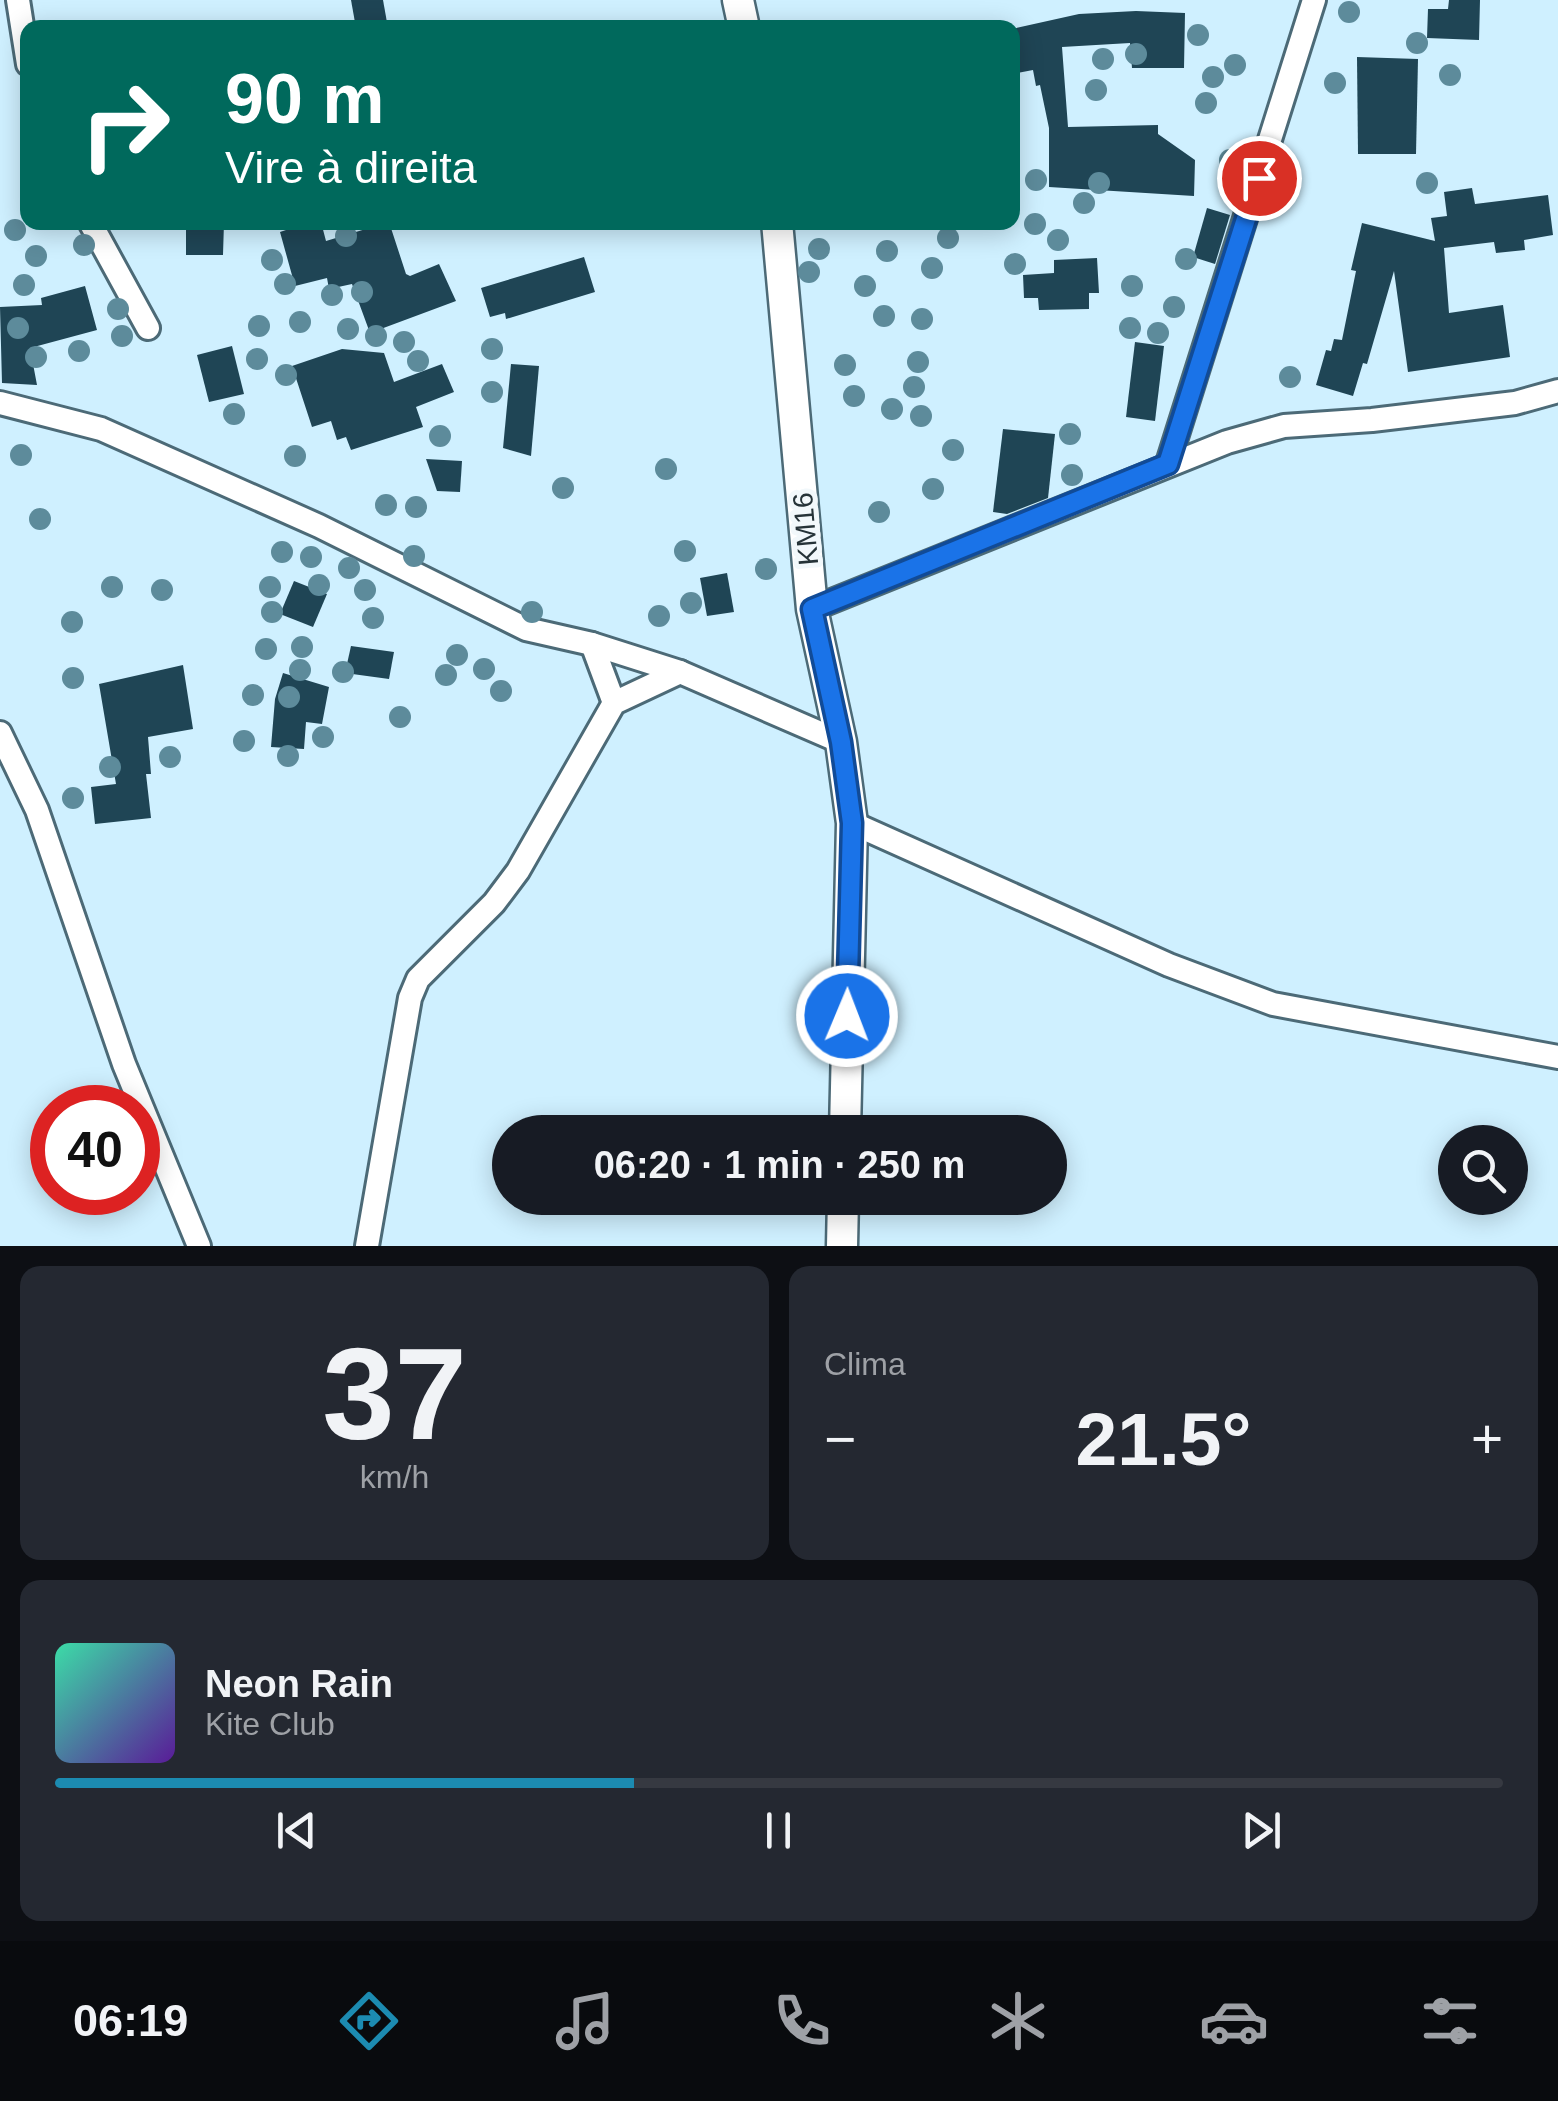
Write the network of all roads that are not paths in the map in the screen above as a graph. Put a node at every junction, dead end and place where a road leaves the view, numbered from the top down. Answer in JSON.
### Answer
{"nodes":[{"id":1,"x":1314,"y":0,"type":"edge"},
{"id":2,"x":94,"y":230,"type":"edge"},
{"id":3,"x":778,"y":230,"type":"edge"},
{"id":4,"x":148,"y":328,"type":"dead end"},
{"id":5,"x":1558,"y":391,"type":"edge"},
{"id":6,"x":0,"y":404,"type":"edge"},
{"id":7,"x":1168,"y":464,"type":"junction"},
{"id":8,"x":812,"y":609,"type":"junction"},
{"id":9,"x":592,"y":644,"type":"junction"},
{"id":10,"x":680,"y":672,"type":"junction"},
{"id":11,"x":614,"y":703,"type":"junction"},
{"id":12,"x":0,"y":733,"type":"edge"},
{"id":13,"x":841,"y":742,"type":"junction"},
{"id":14,"x":852,"y":823,"type":"junction"},
{"id":15,"x":1558,"y":1056,"type":"edge"},
{"id":16,"x":844,"y":1115,"type":"edge"},
{"id":17,"x":843,"y":1215,"type":"edge"},
{"id":18,"x":200,"y":1246,"type":"edge"},
{"id":19,"x":367,"y":1246,"type":"edge"},
{"id":20,"x":842,"y":1246,"type":"edge"}],
"edges":[{"from":1,"to":7,"type":"street"},
{"from":2,"to":4,"type":"street"},
{"from":3,"to":8,"type":"street","name":"KM16"},
{"from":5,"to":7,"type":"street"},
{"from":6,"to":9,"type":"street"},
{"from":7,"to":8,"type":"street"},
{"from":8,"to":13,"type":"street","name":"KM16"},
{"from":9,"to":10,"type":"street"},
{"from":9,"to":11,"type":"street"},
{"from":10,"to":11,"type":"street"},
{"from":10,"to":13,"type":"street"},
{"from":11,"to":19,"type":"street"},
{"from":12,"to":18,"type":"street"},
{"from":13,"to":14,"type":"street","name":"KM16"},
{"from":14,"to":15,"type":"street"},
{"from":14,"to":16,"type":"street","name":"KM16"},
{"from":17,"to":20,"type":"street"}]}
